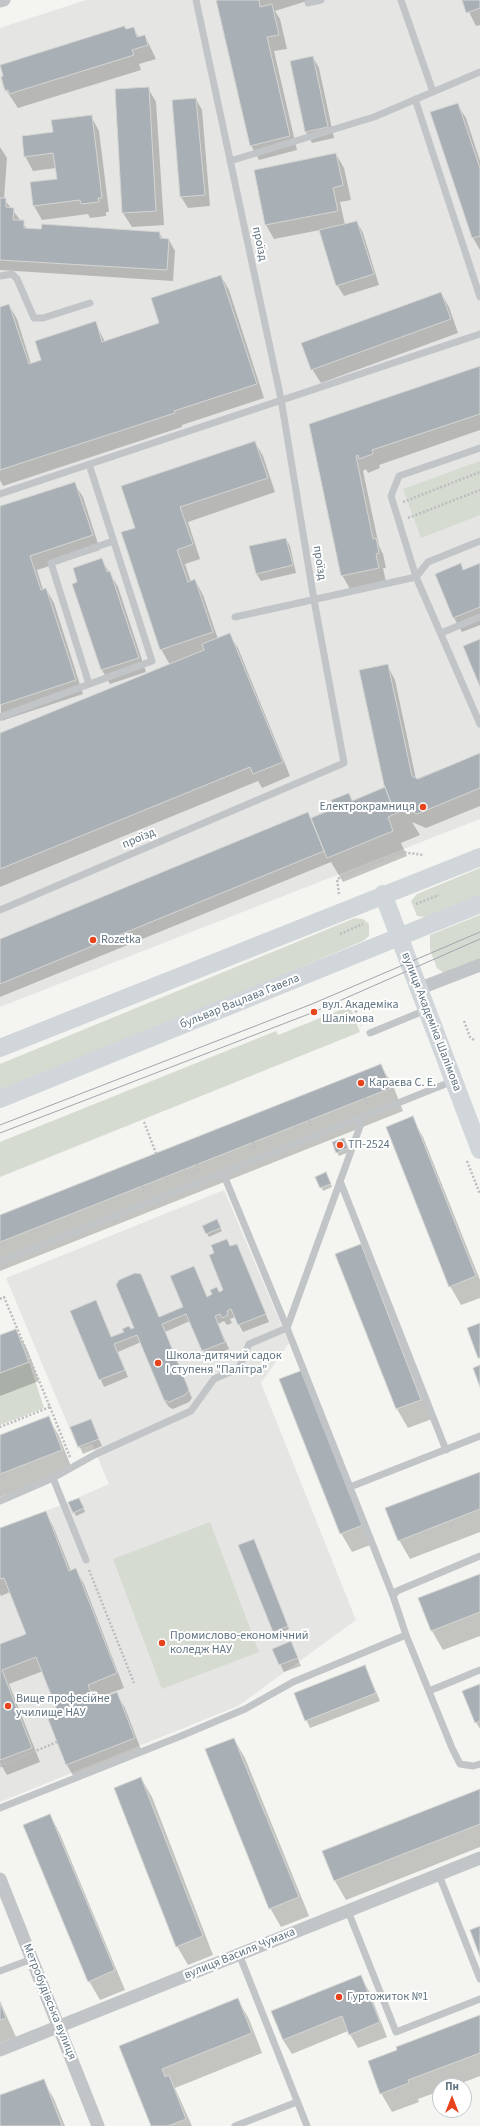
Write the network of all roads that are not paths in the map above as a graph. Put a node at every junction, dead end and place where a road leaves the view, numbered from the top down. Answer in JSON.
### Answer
{"nodes":[{"id":1,"x":4,"y":0,"type":"edge"},
{"id":2,"x":196,"y":0,"type":"edge"},
{"id":3,"x":321,"y":0,"type":"edge"},
{"id":4,"x":402,"y":0,"type":"edge"},
{"id":5,"x":0,"y":1,"type":"edge"},
{"id":6,"x":308,"y":3,"type":"dead end"},
{"id":7,"x":480,"y":72,"type":"edge"},
{"id":8,"x":433,"y":92,"type":"junction"},
{"id":9,"x":415,"y":99,"type":"junction"},
{"id":10,"x":230,"y":161,"type":"junction"},
{"id":11,"x":0,"y":276,"type":"edge"},
{"id":12,"x":480,"y":297,"type":"edge"},
{"id":13,"x":90,"y":303,"type":"dead end"},
{"id":14,"x":480,"y":334,"type":"edge"},
{"id":15,"x":281,"y":399,"type":"junction"},
{"id":16,"x":480,"y":448,"type":"edge"},
{"id":17,"x":89,"y":464,"type":"junction"},
{"id":18,"x":0,"y":494,"type":"edge"},
{"id":19,"x":113,"y":541,"type":"junction"},
{"id":20,"x":480,"y":541,"type":"edge"},
{"id":21,"x":416,"y":577,"type":"junction"},
{"id":22,"x":314,"y":600,"type":"junction"},
{"id":23,"x":235,"y":617,"type":"dead end"},
{"id":24,"x":480,"y":618,"type":"edge"},
{"id":25,"x":441,"y":633,"type":"junction"},
{"id":26,"x":89,"y":684,"type":"junction"},
{"id":27,"x":0,"y":717,"type":"edge"},
{"id":28,"x":479,"y":721,"type":"edge"},
{"id":29,"x":480,"y":856,"type":"edge"},
{"id":30,"x":383,"y":894,"type":"junction"},
{"id":31,"x":480,"y":904,"type":"edge"},
{"id":32,"x":0,"y":910,"type":"edge"},
{"id":33,"x":399,"y":937,"type":"junction"},
{"id":34,"x":480,"y":965,"type":"edge"},
{"id":35,"x":418,"y":989,"type":"junction"},
{"id":36,"x":426,"y":1010,"type":"junction"},
{"id":37,"x":367,"y":1033,"type":"road end"},
{"id":38,"x":0,"y":1048,"type":"edge"},
{"id":39,"x":453,"y":1081,"type":"junction"},
{"id":40,"x":0,"y":1099,"type":"edge"},
{"id":41,"x":363,"y":1118,"type":"junction"},
{"id":42,"x":480,"y":1150,"type":"edge"},
{"id":43,"x":223,"y":1173,"type":"junction"},
{"id":44,"x":340,"y":1181,"type":"junction"},
{"id":45,"x":0,"y":1262,"type":"edge"},
{"id":46,"x":287,"y":1328,"type":"junction"},
{"id":47,"x":480,"y":1436,"type":"edge"},
{"id":48,"x":446,"y":1450,"type":"junction"},
{"id":49,"x":53,"y":1478,"type":"junction"},
{"id":50,"x":350,"y":1487,"type":"junction"},
{"id":51,"x":0,"y":1502,"type":"edge"},
{"id":52,"x":480,"y":1556,"type":"edge"},
{"id":53,"x":86,"y":1560,"type":"road end"},
{"id":54,"x":393,"y":1596,"type":"junction"},
{"id":55,"x":406,"y":1635,"type":"junction"},
{"id":56,"x":480,"y":1670,"type":"edge"},
{"id":57,"x":429,"y":1691,"type":"junction"},
{"id":58,"x":480,"y":1764,"type":"edge"},
{"id":59,"x":0,"y":1808,"type":"edge"},
{"id":60,"x":480,"y":1858,"type":"edge"},
{"id":61,"x":439,"y":1875,"type":"junction"},
{"id":62,"x":0,"y":1879,"type":"edge"},
{"id":63,"x":348,"y":1911,"type":"junction"},
{"id":64,"x":239,"y":1954,"type":"junction"},
{"id":65,"x":32,"y":1959,"type":"junction"},
{"id":66,"x":0,"y":1971,"type":"edge"},
{"id":67,"x":480,"y":1979,"type":"edge"},
{"id":68,"x":480,"y":1999,"type":"edge"},
{"id":69,"x":59,"y":2026,"type":"junction"},
{"id":70,"x":0,"y":2050,"type":"edge"},
{"id":71,"x":297,"y":2102,"type":"junction"},
{"id":72,"x":98,"y":2126,"type":"edge"},
{"id":73,"x":235,"y":2126,"type":"edge"},
{"id":74,"x":307,"y":2126,"type":"edge"}],
"edges":[{"from":1,"to":5,"type":"street"},
{"from":2,"to":10,"type":"lane","name":"проїзд"},
{"from":3,"to":6,"type":"lane"},
{"from":4,"to":8,"type":"lane"},
{"from":7,"to":8,"type":"lane"},
{"from":8,"to":9,"type":"lane"},
{"from":9,"to":10,"type":"lane"},
{"from":9,"to":12,"type":"lane"},
{"from":10,"to":15,"type":"lane","name":"проїзд"},
{"from":11,"to":13,"type":"lane"},
{"from":14,"to":15,"type":"lane"},
{"from":15,"to":17,"type":"lane"},
{"from":15,"to":22,"type":"lane","name":"проїзд"},
{"from":16,"to":21,"type":"lane"},
{"from":17,"to":18,"type":"lane"},
{"from":17,"to":19,"type":"lane"},
{"from":19,"to":26,"type":"lane"},
{"from":19,"to":26,"type":"lane"},
{"from":20,"to":21,"type":"lane"},
{"from":21,"to":22,"type":"lane"},
{"from":21,"to":25,"type":"lane"},
{"from":22,"to":23,"type":"lane"},
{"from":22,"to":32,"type":"lane","name":"проїзд"},
{"from":24,"to":25,"type":"lane"},
{"from":25,"to":28,"type":"lane"},
{"from":26,"to":27,"type":"lane"},
{"from":29,"to":30,"type":"main road"},
{"from":30,"to":33,"type":"main road","name":"вулиця Академіка Шалімова"},
{"from":30,"to":38,"type":"main road"},
{"from":31,"to":33,"type":"main road","name":"бульвар Вацлава Гавела"},
{"from":33,"to":35,"type":"main road","name":"вулиця Академіка Шалімова"},
{"from":33,"to":40,"type":"main road","name":"бульвар Вацлава Гавела"},
{"from":34,"to":35,"type":"street"},
{"from":35,"to":36,"type":"main road","name":"вулиця Академіка Шалімова"},
{"from":36,"to":37,"type":"lane"},
{"from":36,"to":39,"type":"main road","name":"вулиця Академіка Шалімова"},
{"from":39,"to":41,"type":"lane"},
{"from":39,"to":42,"type":"main road","name":"вулиця Академіка Шалімова"},
{"from":41,"to":43,"type":"lane"},
{"from":41,"to":44,"type":"lane"},
{"from":43,"to":45,"type":"lane"},
{"from":43,"to":46,"type":"lane"},
{"from":44,"to":46,"type":"lane"},
{"from":44,"to":48,"type":"lane"},
{"from":46,"to":49,"type":"lane"},
{"from":46,"to":50,"type":"lane"},
{"from":47,"to":48,"type":"lane"},
{"from":48,"to":50,"type":"lane"},
{"from":49,"to":51,"type":"lane"},
{"from":49,"to":53,"type":"lane"},
{"from":50,"to":54,"type":"lane"},
{"from":52,"to":54,"type":"lane"},
{"from":54,"to":55,"type":"lane"},
{"from":55,"to":57,"type":"lane"},
{"from":55,"to":59,"type":"lane"},
{"from":56,"to":57,"type":"lane"},
{"from":57,"to":58,"type":"lane"},
{"from":60,"to":61,"type":"street","name":"вулиця Василя Чумака"},
{"from":61,"to":63,"type":"street","name":"вулиця Василя Чумака"},
{"from":61,"to":67,"type":"lane"},
{"from":62,"to":65,"type":"street","name":"Метробудівська вулиця"},
{"from":63,"to":64,"type":"street","name":"вулиця Василя Чумака"},
{"from":63,"to":68,"type":"lane"},
{"from":64,"to":69,"type":"street","name":"вулиця Василя Чумака"},
{"from":64,"to":71,"type":"lane"},
{"from":65,"to":66,"type":"lane"},
{"from":65,"to":69,"type":"street","name":"Метробудівська вулиця"},
{"from":69,"to":70,"type":"street","name":"вулиця Василя Чумака"},
{"from":69,"to":72,"type":"street","name":"Метробудівська вулиця"},
{"from":71,"to":73,"type":"lane"},
{"from":71,"to":74,"type":"lane"}]}
